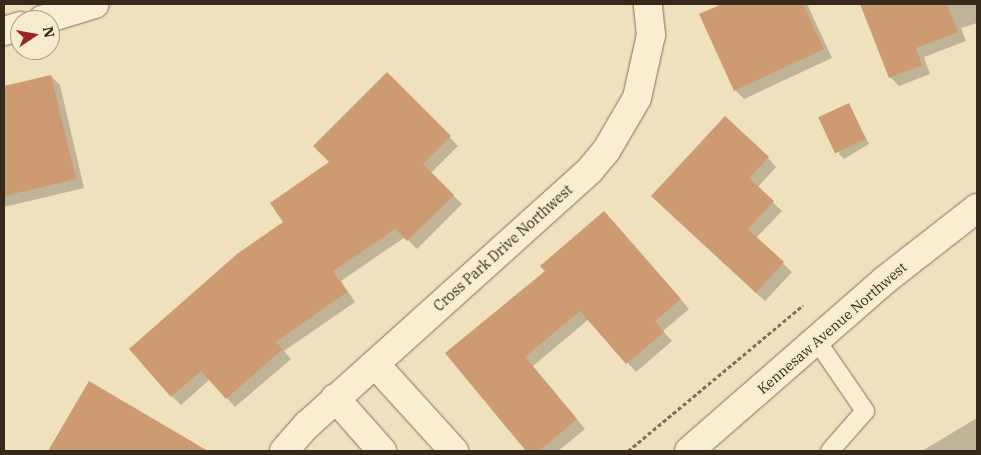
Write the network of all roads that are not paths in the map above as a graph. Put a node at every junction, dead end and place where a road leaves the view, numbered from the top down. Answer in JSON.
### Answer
{"nodes":[{"id":1,"x":95,"y":4,"type":"edge"},
{"id":2,"x":648,"y":4,"type":"edge"},
{"id":3,"x":60,"y":15,"type":"edge"},
{"id":4,"x":977,"y":208,"type":"edge"},
{"id":5,"x":817,"y":341,"type":"junction"},
{"id":6,"x":375,"y":364,"type":"junction"},
{"id":7,"x":335,"y":398,"type":"junction"},
{"id":8,"x":284,"y":451,"type":"edge"},
{"id":9,"x":382,"y":451,"type":"edge"},
{"id":10,"x":454,"y":451,"type":"edge"},
{"id":11,"x":689,"y":451,"type":"edge"},
{"id":12,"x":830,"y":451,"type":"edge"}],
"edges":[{"from":1,"to":3,"type":"street"},
{"from":2,"to":6,"type":"street","name":"Cross Park Drive Northwest"},
{"from":4,"to":5,"type":"street","name":"Kennesaw Avenue Northwest"},
{"from":5,"to":11,"type":"street","name":"Kennesaw Avenue Northwest"},
{"from":5,"to":12,"type":"lane"},
{"from":6,"to":7,"type":"street","name":"Cross Park Drive Northwest"},
{"from":6,"to":10,"type":"street"},
{"from":7,"to":8,"type":"street","name":"Cross Park Drive Northwest"},
{"from":7,"to":9,"type":"street"}]}
